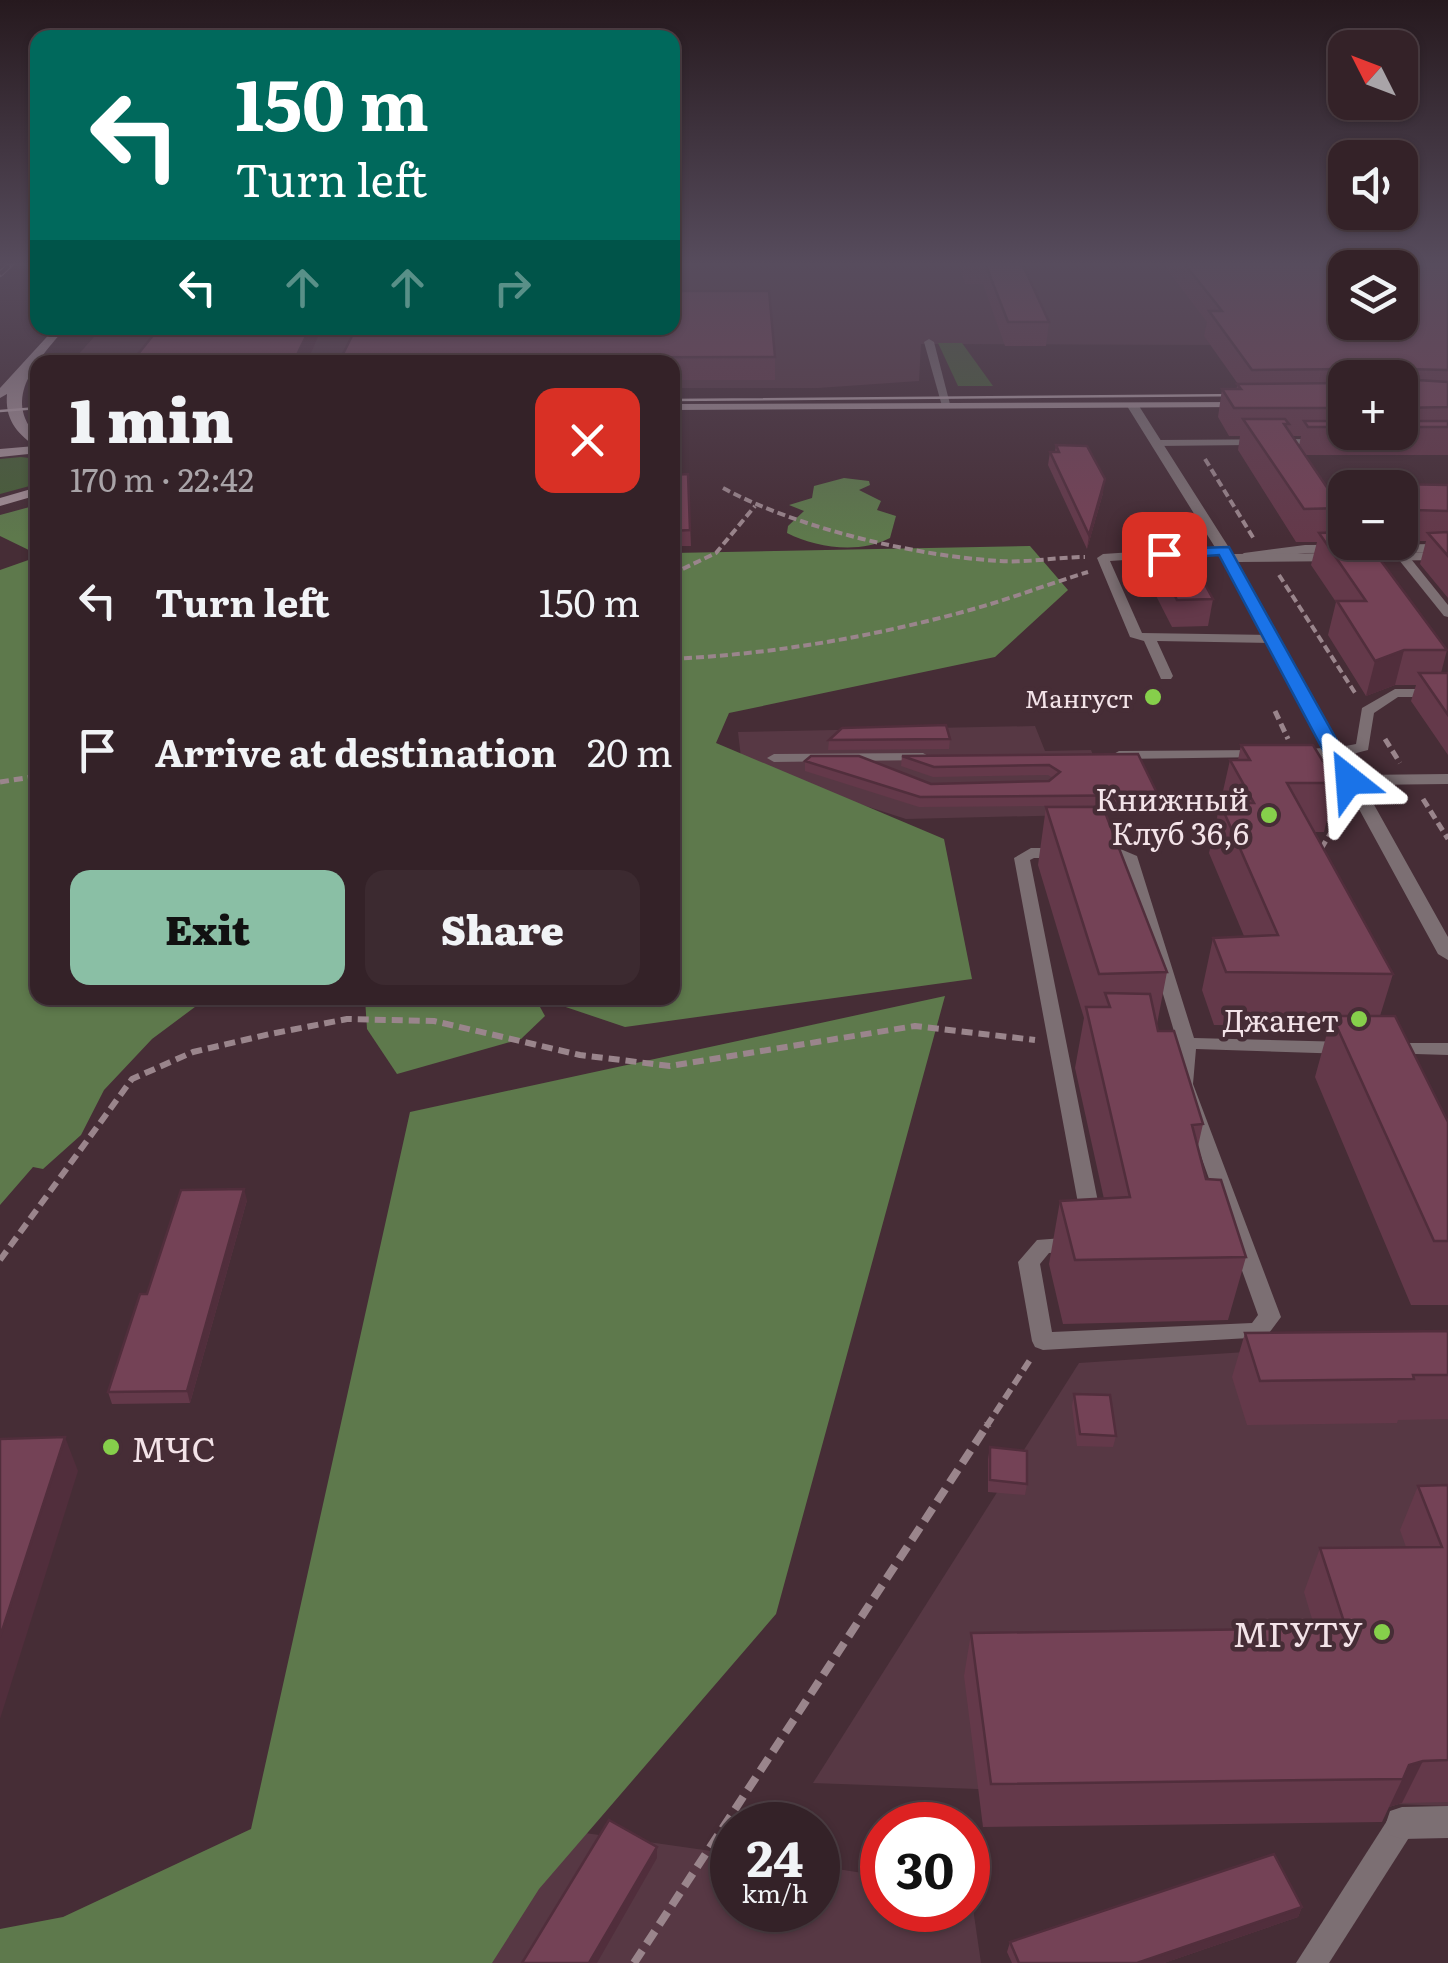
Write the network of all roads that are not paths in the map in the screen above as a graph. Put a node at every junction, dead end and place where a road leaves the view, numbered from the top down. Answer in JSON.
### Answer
{"nodes":[{"id":1,"x":933,"y":355,"type":"edge"},
{"id":2,"x":30,"y":359,"type":"edge"},
{"id":3,"x":18,"y":372,"type":"junction"},
{"id":4,"x":0,"y":395,"type":"edge"},
{"id":5,"x":1253,"y":404,"type":"edge"},
{"id":6,"x":947,"y":406,"type":"junction"},
{"id":7,"x":1133,"y":406,"type":"junction"},
{"id":8,"x":680,"y":407,"type":"edge"},
{"id":9,"x":16,"y":424,"type":"junction"},
{"id":10,"x":30,"y":429,"type":"edge"},
{"id":11,"x":30,"y":438,"type":"edge"},
{"id":12,"x":1284,"y":442,"type":"junction"},
{"id":13,"x":1328,"y":442,"type":"edge"},
{"id":14,"x":1157,"y":443,"type":"junction"},
{"id":15,"x":30,"y":447,"type":"edge"},
{"id":16,"x":0,"y":453,"type":"edge"},
{"id":17,"x":1294,"y":457,"type":"edge"},
{"id":18,"x":1314,"y":487,"type":"edge"},
{"id":19,"x":30,"y":493,"type":"edge"},
{"id":20,"x":0,"y":502,"type":"edge"},
{"id":21,"x":1328,"y":507,"type":"edge"},
{"id":22,"x":1448,"y":548,"type":"edge"},
{"id":23,"x":1418,"y":549,"type":"edge"},
{"id":24,"x":1328,"y":550,"type":"edge"},
{"id":25,"x":1418,"y":552,"type":"edge"},
{"id":26,"x":1226,"y":554,"type":"junction"},
{"id":27,"x":1448,"y":556,"type":"edge"},
{"id":28,"x":1406,"y":560,"type":"edge"},
{"id":29,"x":1431,"y":592,"type":"junction"},
{"id":30,"x":1448,"y":592,"type":"edge"},
{"id":31,"x":1448,"y":613,"type":"edge"},
{"id":32,"x":1148,"y":638,"type":"junction"},
{"id":33,"x":1273,"y":639,"type":"junction"},
{"id":34,"x":1166,"y":676,"type":"dead end"},
{"id":35,"x":1448,"y":693,"type":"edge"},
{"id":36,"x":1335,"y":754,"type":"junction"},
{"id":37,"x":1096,"y":756,"type":"edge"},
{"id":38,"x":857,"y":757,"type":"junction"},
{"id":39,"x":936,"y":757,"type":"edge"},
{"id":40,"x":774,"y":758,"type":"dead end"},
{"id":41,"x":912,"y":778,"type":"edge"},
{"id":42,"x":1448,"y":779,"type":"edge"},
{"id":43,"x":1349,"y":780,"type":"junction"},
{"id":44,"x":1448,"y":954,"type":"edge"},
{"id":45,"x":1150,"y":1044,"type":"edge"},
{"id":46,"x":1187,"y":1044,"type":"junction"},
{"id":47,"x":1448,"y":1049,"type":"edge"},
{"id":48,"x":1448,"y":1822,"type":"edge"},
{"id":49,"x":1402,"y":1823,"type":"joint"},
{"id":50,"x":1311,"y":1963,"type":"edge"}],
"edges":[{"from":1,"to":6,"type":"lane"},
{"from":2,"to":3,"type":"street"},
{"from":3,"to":4,"type":"street"},
{"from":3,"to":9,"type":"street"},
{"from":5,"to":7,"type":"street"},
{"from":6,"to":7,"type":"street"},
{"from":6,"to":8,"type":"street"},
{"from":7,"to":14,"type":"street"},
{"from":9,"to":10,"type":"street"},
{"from":9,"to":11,"type":"street"},
{"from":12,"to":13,"type":"lane"},
{"from":12,"to":14,"type":"lane"},
{"from":12,"to":17,"type":"lane"},
{"from":14,"to":26,"type":"street"},
{"from":15,"to":16,"type":"street"},
{"from":18,"to":21,"type":"lane"},
{"from":19,"to":20,"type":"street"},
{"from":22,"to":23,"type":"lane"},
{"from":24,"to":26,"type":"street"},
{"from":25,"to":27,"type":"street"},
{"from":26,"to":32,"type":"lane"},
{"from":26,"to":33,"type":"street"},
{"from":28,"to":29,"type":"lane"},
{"from":29,"to":30,"type":"lane"},
{"from":29,"to":31,"type":"lane"},
{"from":32,"to":33,"type":"lane"},
{"from":32,"to":34,"type":"lane"},
{"from":33,"to":36,"type":"street"},
{"from":35,"to":36,"type":"lane"},
{"from":36,"to":37,"type":"lane"},
{"from":36,"to":43,"type":"street"},
{"from":38,"to":39,"type":"lane"},
{"from":38,"to":40,"type":"lane"},
{"from":38,"to":41,"type":"lane"},
{"from":42,"to":43,"type":"street"},
{"from":43,"to":44,"type":"street"},
{"from":45,"to":46,"type":"lane"},
{"from":46,"to":46,"type":"lane"},
{"from":46,"to":47,"type":"lane"},
{"from":48,"to":49,"type":"street"},
{"from":49,"to":50,"type":"lane"}]}
